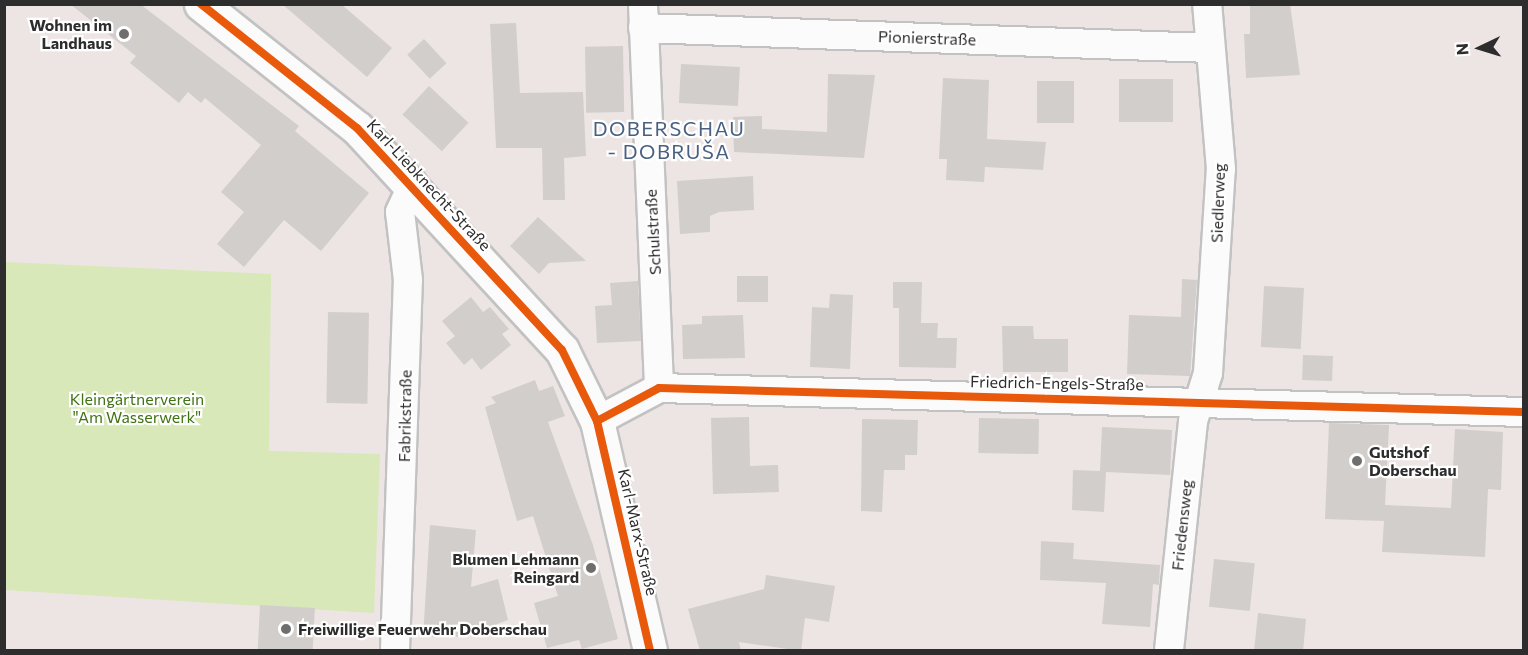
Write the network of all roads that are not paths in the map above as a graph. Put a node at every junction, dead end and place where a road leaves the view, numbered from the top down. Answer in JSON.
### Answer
{"nodes":[{"id":1,"x":201,"y":4,"type":"edge"},
{"id":2,"x":1207,"y":4,"type":"edge"},
{"id":3,"x":643,"y":16,"type":"edge"},
{"id":4,"x":1210,"y":48,"type":"junction"},
{"id":5,"x":413,"y":184,"type":"junction"},
{"id":6,"x":660,"y":388,"type":"junction"},
{"id":7,"x":1199,"y":400,"type":"junction"},
{"id":8,"x":1524,"y":412,"type":"edge"},
{"id":9,"x":597,"y":421,"type":"junction"},
{"id":10,"x":395,"y":651,"type":"edge"},
{"id":11,"x":651,"y":651,"type":"edge"},
{"id":12,"x":1169,"y":651,"type":"edge"}],
"edges":[{"from":1,"to":5,"type":"street","name":"Karl-Liebknecht-Straße"},
{"from":2,"to":4,"type":"street","name":"Siedlerweg"},
{"from":3,"to":4,"type":"street","name":"Pionierstraße"},
{"from":3,"to":6,"type":"street","name":"Schulstraße"},
{"from":4,"to":7,"type":"street","name":"Siedlerweg"},
{"from":5,"to":9,"type":"street","name":"Karl-Liebknecht-Straße"},
{"from":5,"to":10,"type":"street","name":"Fabrikstraße"},
{"from":6,"to":7,"type":"street","name":"Friedrich-Engels-Straße"},
{"from":6,"to":9,"type":"street","name":"Friedrich-Engels-Straße"},
{"from":7,"to":8,"type":"street","name":"Friedrich-Engels-Straße"},
{"from":7,"to":12,"type":"street","name":"Friedensweg"},
{"from":9,"to":11,"type":"street","name":"Karl-Marx-Straße"}]}
